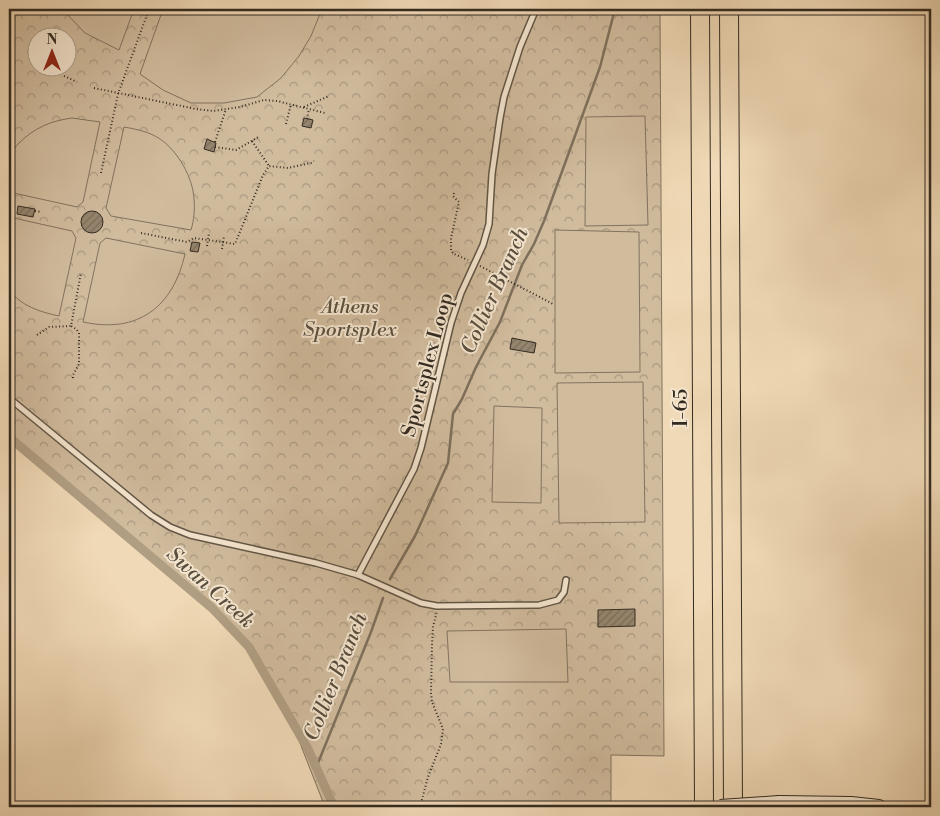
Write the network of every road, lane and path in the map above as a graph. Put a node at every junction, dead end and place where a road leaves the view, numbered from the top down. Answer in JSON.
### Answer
{"nodes":[{"id":1,"x":149,"y":9,"type":"edge"},
{"id":2,"x":536,"y":9,"type":"edge"},
{"id":3,"x":700,"y":9,"type":"edge"},
{"id":4,"x":728,"y":9,"type":"edge"},
{"id":5,"x":68,"y":78,"type":"edge"},
{"id":6,"x":77,"y":82,"type":"dead end"},
{"id":7,"x":94,"y":88,"type":"dead end"},
{"id":8,"x":118,"y":94,"type":"junction"},
{"id":9,"x":329,"y":96,"type":"dead end"},
{"id":10,"x":291,"y":104,"type":"junction"},
{"id":11,"x":303,"y":107,"type":"junction"},
{"id":12,"x":226,"y":109,"type":"junction"},
{"id":13,"x":309,"y":109,"type":"junction"},
{"id":14,"x":325,"y":114,"type":"dead end"},
{"id":15,"x":307,"y":119,"type":"dead end"},
{"id":16,"x":286,"y":124,"type":"dead end"},
{"id":17,"x":260,"y":136,"type":"dead end"},
{"id":18,"x":252,"y":141,"type":"junction"},
{"id":19,"x":214,"y":142,"type":"dead end"},
{"id":20,"x":215,"y":147,"type":"dead end"},
{"id":21,"x":314,"y":161,"type":"dead end"},
{"id":22,"x":269,"y":166,"type":"junction"},
{"id":23,"x":101,"y":173,"type":"dead end"},
{"id":24,"x":454,"y":193,"type":"dead end"},
{"id":25,"x":35,"y":211,"type":"dead end"},
{"id":26,"x":42,"y":212,"type":"dead end"},
{"id":27,"x":209,"y":232,"type":"dead end"},
{"id":28,"x":141,"y":233,"type":"dead end"},
{"id":29,"x":224,"y":236,"type":"dead end"},
{"id":30,"x":208,"y":240,"type":"junction"},
{"id":31,"x":223,"y":242,"type":"junction"},
{"id":32,"x":206,"y":246,"type":"dead end"},
{"id":33,"x":222,"y":249,"type":"dead end"},
{"id":34,"x":470,"y":261,"type":"dead end"},
{"id":35,"x":480,"y":266,"type":"dead end"},
{"id":36,"x":81,"y":273,"type":"dead end"},
{"id":37,"x":553,"y":304,"type":"dead end"},
{"id":38,"x":71,"y":326,"type":"junction"},
{"id":39,"x":37,"y":335,"type":"dead end"},
{"id":40,"x":73,"y":378,"type":"dead end"},
{"id":41,"x":9,"y":398,"type":"edge"},
{"id":42,"x":358,"y":575,"type":"junction"},
{"id":43,"x":566,"y":580,"type":"dead end"},
{"id":44,"x":437,"y":612,"type":"dead end"},
{"id":45,"x":420,"y":807,"type":"edge"},
{"id":46,"x":704,"y":807,"type":"edge"},
{"id":47,"x":720,"y":807,"type":"edge"},
{"id":48,"x":733,"y":807,"type":"edge"},
{"id":49,"x":879,"y":807,"type":"edge"}],
"edges":[{"from":1,"to":8,"type":"path"},
{"from":2,"to":42,"type":"lane","name":"Sportsplex Loop"},
{"from":3,"to":46,"type":"highway","name":"I-65"},
{"from":4,"to":48,"type":"highway"},
{"from":5,"to":6,"type":"path"},
{"from":7,"to":8,"type":"path"},
{"from":8,"to":12,"type":"path"},
{"from":8,"to":23,"type":"path"},
{"from":9,"to":11,"type":"path"},
{"from":10,"to":11,"type":"path"},
{"from":10,"to":12,"type":"path"},
{"from":10,"to":16,"type":"path"},
{"from":11,"to":13,"type":"path"},
{"from":12,"to":19,"type":"path"},
{"from":13,"to":14,"type":"path"},
{"from":13,"to":15,"type":"path"},
{"from":17,"to":18,"type":"path"},
{"from":18,"to":20,"type":"path"},
{"from":18,"to":22,"type":"path"},
{"from":21,"to":22,"type":"path"},
{"from":22,"to":31,"type":"path"},
{"from":24,"to":34,"type":"path"},
{"from":25,"to":26,"type":"path"},
{"from":27,"to":30,"type":"path"},
{"from":28,"to":30,"type":"path"},
{"from":29,"to":31,"type":"path"},
{"from":30,"to":31,"type":"path"},
{"from":30,"to":32,"type":"path"},
{"from":31,"to":33,"type":"path"},
{"from":35,"to":37,"type":"path"},
{"from":36,"to":38,"type":"path"},
{"from":38,"to":39,"type":"path"},
{"from":38,"to":40,"type":"path"},
{"from":41,"to":42,"type":"lane"},
{"from":42,"to":43,"type":"lane"},
{"from":44,"to":45,"type":"path"},
{"from":47,"to":49,"type":"main road","bridge":true}]}
